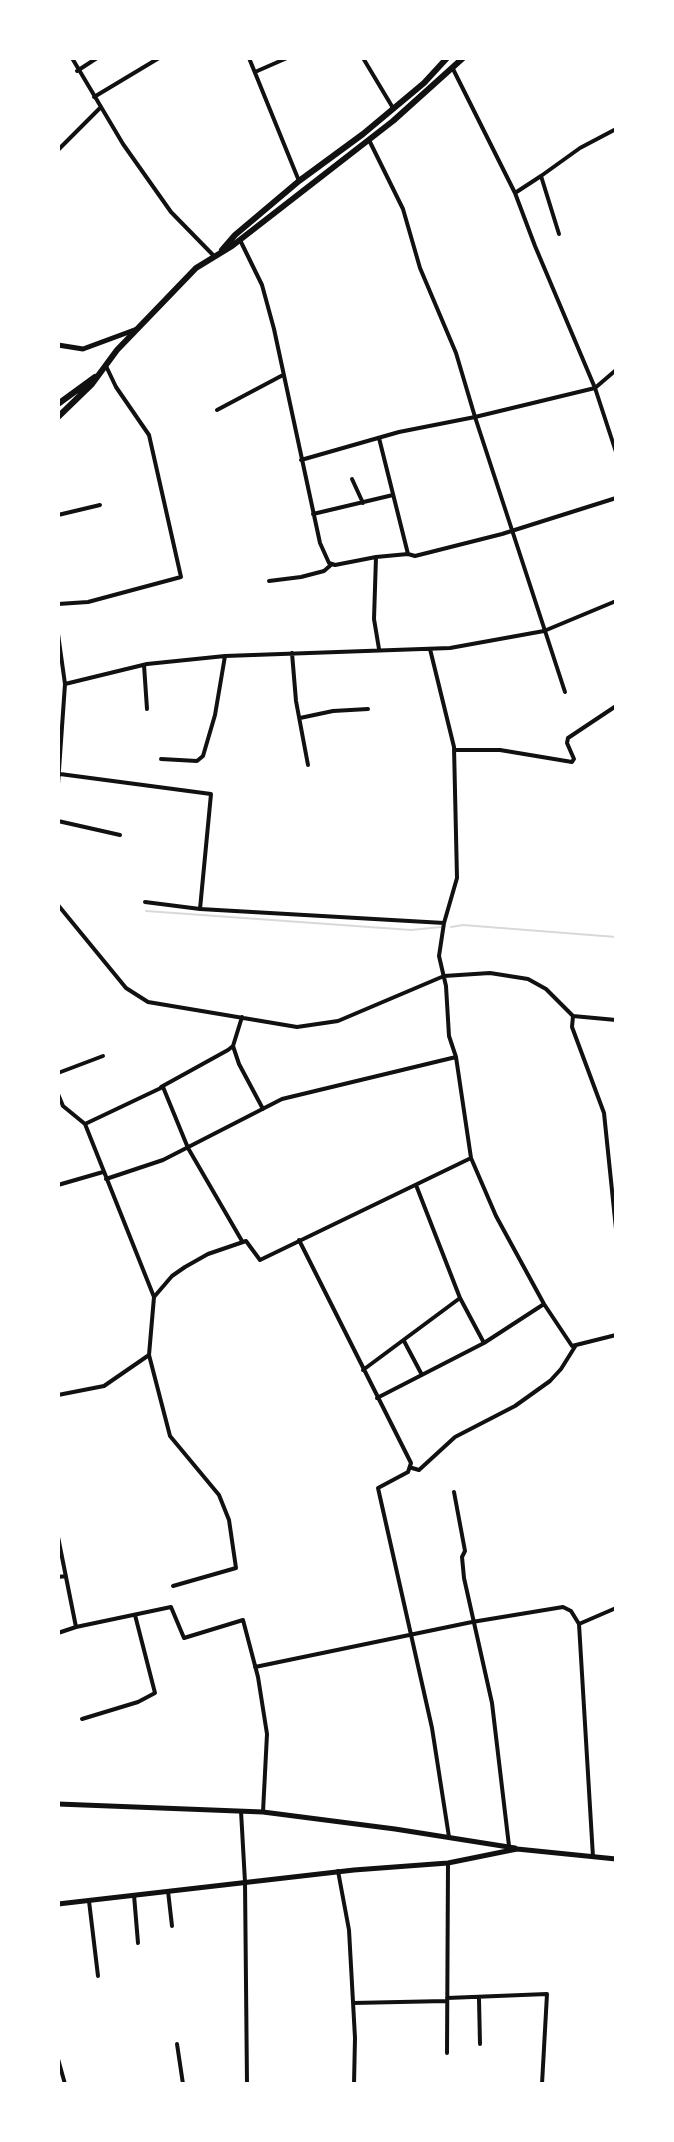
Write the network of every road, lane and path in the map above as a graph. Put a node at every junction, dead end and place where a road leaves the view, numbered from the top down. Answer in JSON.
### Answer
{"nodes":[{"id":1,"x":72,"y":58,"type":"edge"},
{"id":2,"x":97,"y":58,"type":"edge"},
{"id":3,"x":159,"y":58,"type":"edge"},
{"id":4,"x":249,"y":58,"type":"edge"},
{"id":5,"x":287,"y":58,"type":"edge"},
{"id":6,"x":363,"y":58,"type":"edge"},
{"id":7,"x":447,"y":58,"type":"edge"},
{"id":8,"x":463,"y":58,"type":"edge"},
{"id":9,"x":453,"y":69,"type":"junction"},
{"id":10,"x":77,"y":71,"type":"junction"},
{"id":11,"x":255,"y":72,"type":"junction"},
{"id":12,"x":94,"y":98,"type":"junction"},
{"id":13,"x":100,"y":108,"type":"junction"},
{"id":14,"x":393,"y":108,"type":"junction"},
{"id":15,"x":615,"y":129,"type":"edge"},
{"id":16,"x":369,"y":140,"type":"junction"},
{"id":17,"x":58,"y":150,"type":"edge"},
{"id":18,"x":541,"y":176,"type":"junction"},
{"id":19,"x":299,"y":181,"type":"junction"},
{"id":20,"x":515,"y":193,"type":"junction"},
{"id":21,"x":559,"y":234,"type":"dead end"},
{"id":22,"x":240,"y":240,"type":"junction"},
{"id":23,"x":230,"y":244,"type":"junction"},
{"id":24,"x":217,"y":254,"type":"junction"},
{"id":25,"x":138,"y":328,"type":"junction"},
{"id":26,"x":58,"y":345,"type":"edge"},
{"id":27,"x":104,"y":365,"type":"junction"},
{"id":28,"x":615,"y":370,"type":"edge"},
{"id":29,"x":283,"y":375,"type":"junction"},
{"id":30,"x":90,"y":382,"type":"junction"},
{"id":31,"x":595,"y":388,"type":"junction"},
{"id":32,"x":58,"y":404,"type":"edge"},
{"id":33,"x":217,"y":410,"type":"dead end"},
{"id":34,"x":58,"y":417,"type":"edge"},
{"id":35,"x":475,"y":417,"type":"junction"},
{"id":36,"x":379,"y":438,"type":"junction"},
{"id":37,"x":615,"y":452,"type":"edge"},
{"id":38,"x":301,"y":460,"type":"junction"},
{"id":39,"x":352,"y":479,"type":"dead end"},
{"id":40,"x":393,"y":495,"type":"junction"},
{"id":41,"x":615,"y":498,"type":"edge"},
{"id":42,"x":363,"y":503,"type":"junction"},
{"id":43,"x":100,"y":505,"type":"dead end"},
{"id":44,"x":313,"y":514,"type":"junction"},
{"id":45,"x":58,"y":515,"type":"edge"},
{"id":46,"x":512,"y":530,"type":"junction"},
{"id":47,"x":408,"y":554,"type":"junction"},
{"id":48,"x":376,"y":556,"type":"junction"},
{"id":49,"x":332,"y":564,"type":"junction"},
{"id":50,"x":269,"y":581,"type":"dead end"},
{"id":51,"x":615,"y":601,"type":"edge"},
{"id":52,"x":58,"y":604,"type":"edge"},
{"id":53,"x":544,"y":631,"type":"junction"},
{"id":54,"x":58,"y":634,"type":"edge"},
{"id":55,"x":379,"y":649,"type":"junction"},
{"id":56,"x":430,"y":649,"type":"junction"},
{"id":57,"x":292,"y":653,"type":"junction"},
{"id":58,"x":225,"y":656,"type":"junction"},
{"id":59,"x":144,"y":664,"type":"junction"},
{"id":60,"x":65,"y":684,"type":"junction"},
{"id":61,"x":565,"y":692,"type":"dead end"},
{"id":62,"x":615,"y":706,"type":"edge"},
{"id":63,"x":147,"y":709,"type":"dead end"},
{"id":64,"x":368,"y":709,"type":"dead end"},
{"id":65,"x":300,"y":718,"type":"junction"},
{"id":66,"x":454,"y":750,"type":"junction"},
{"id":67,"x":161,"y":759,"type":"dead end"},
{"id":68,"x":308,"y":765,"type":"dead end"},
{"id":69,"x":60,"y":774,"type":"edge"},
{"id":70,"x":58,"y":784,"type":"edge"},
{"id":71,"x":58,"y":821,"type":"edge"},
{"id":72,"x":120,"y":835,"type":"dead end"},
{"id":73,"x":145,"y":902,"type":"dead end"},
{"id":74,"x":58,"y":905,"type":"edge"},
{"id":75,"x":200,"y":909,"type":"junction"},
{"id":76,"x":444,"y":923,"type":"junction"},
{"id":77,"x":444,"y":976,"type":"junction"},
{"id":78,"x":573,"y":1016,"type":"junction"},
{"id":79,"x":242,"y":1017,"type":"junction"},
{"id":80,"x":615,"y":1020,"type":"edge"},
{"id":81,"x":233,"y":1046,"type":"junction"},
{"id":82,"x":103,"y":1056,"type":"dead end"},
{"id":83,"x":456,"y":1057,"type":"junction"},
{"id":84,"x":58,"y":1073,"type":"edge"},
{"id":85,"x":159,"y":1089,"type":"junction"},
{"id":86,"x":58,"y":1094,"type":"edge"},
{"id":87,"x":263,"y":1109,"type":"junction"},
{"id":88,"x":85,"y":1124,"type":"junction"},
{"id":89,"x":188,"y":1148,"type":"junction"},
{"id":90,"x":471,"y":1158,"type":"junction"},
{"id":91,"x":103,"y":1172,"type":"junction"},
{"id":92,"x":106,"y":1179,"type":"junction"},
{"id":93,"x":58,"y":1185,"type":"edge"},
{"id":94,"x":416,"y":1185,"type":"junction"},
{"id":95,"x":615,"y":1229,"type":"edge"},
{"id":96,"x":299,"y":1240,"type":"junction"},
{"id":97,"x":242,"y":1241,"type":"junction"},
{"id":98,"x":154,"y":1297,"type":"junction"},
{"id":99,"x":460,"y":1298,"type":"junction"},
{"id":100,"x":544,"y":1304,"type":"junction"},
{"id":101,"x":615,"y":1335,"type":"edge"},
{"id":102,"x":404,"y":1341,"type":"junction"},
{"id":103,"x":484,"y":1343,"type":"junction"},
{"id":104,"x":576,"y":1345,"type":"junction"},
{"id":105,"x":149,"y":1355,"type":"junction"},
{"id":106,"x":363,"y":1370,"type":"junction"},
{"id":107,"x":422,"y":1375,"type":"junction"},
{"id":108,"x":58,"y":1395,"type":"edge"},
{"id":109,"x":377,"y":1398,"type":"junction"},
{"id":110,"x":412,"y":1468,"type":"dead end"},
{"id":111,"x":454,"y":1492,"type":"dead end"},
{"id":112,"x":58,"y":1537,"type":"edge"},
{"id":113,"x":66,"y":1576,"type":"junction"},
{"id":114,"x":58,"y":1577,"type":"edge"},
{"id":115,"x":173,"y":1586,"type":"dead end"},
{"id":116,"x":615,"y":1608,"type":"edge"},
{"id":117,"x":135,"y":1615,"type":"junction"},
{"id":118,"x":472,"y":1622,"type":"junction"},
{"id":119,"x":579,"y":1624,"type":"junction"},
{"id":120,"x":76,"y":1627,"type":"junction"},
{"id":121,"x":58,"y":1633,"type":"edge"},
{"id":122,"x":411,"y":1634,"type":"junction"},
{"id":123,"x":255,"y":1667,"type":"junction"},
{"id":124,"x":82,"y":1719,"type":"dead end"},
{"id":125,"x":58,"y":1804,"type":"edge"},
{"id":126,"x":242,"y":1811,"type":"junction"},
{"id":127,"x":263,"y":1812,"type":"junction"},
{"id":128,"x":449,"y":1838,"type":"junction"},
{"id":129,"x":509,"y":1846,"type":"junction"},
{"id":130,"x":517,"y":1849,"type":"junction"},
{"id":131,"x":593,"y":1857,"type":"junction"},
{"id":132,"x":615,"y":1859,"type":"edge"},
{"id":133,"x":448,"y":1863,"type":"junction"},
{"id":134,"x":338,"y":1871,"type":"junction"},
{"id":135,"x":245,"y":1882,"type":"junction"},
{"id":136,"x":167,"y":1890,"type":"junction"},
{"id":137,"x":134,"y":1894,"type":"junction"},
{"id":138,"x":88,"y":1900,"type":"junction"},
{"id":139,"x":58,"y":1904,"type":"edge"},
{"id":140,"x":172,"y":1926,"type":"dead end"},
{"id":141,"x":138,"y":1943,"type":"dead end"},
{"id":142,"x":98,"y":1976,"type":"dead end"},
{"id":143,"x":447,"y":1999,"type":"junction"},
{"id":144,"x":478,"y":1999,"type":"junction"},
{"id":145,"x":353,"y":2003,"type":"junction"},
{"id":146,"x":177,"y":2044,"type":"dead end"},
{"id":147,"x":480,"y":2044,"type":"dead end"},
{"id":148,"x":447,"y":2053,"type":"dead end"},
{"id":149,"x":58,"y":2059,"type":"edge"},
{"id":150,"x":64,"y":2084,"type":"edge"},
{"id":151,"x":183,"y":2084,"type":"edge"},
{"id":152,"x":247,"y":2084,"type":"edge"},
{"id":153,"x":354,"y":2084,"type":"edge"},
{"id":154,"x":542,"y":2084,"type":"edge"}],
"edges":[{"from":1,"to":10,"type":"street"},
{"from":2,"to":10,"type":"street"},
{"from":3,"to":12,"type":"street"},
{"from":4,"to":11,"type":"street"},
{"from":5,"to":11,"type":"street"},
{"from":6,"to":14,"type":"street"},
{"from":7,"to":14,"type":"highway"},
{"from":8,"to":9,"type":"highway"},
{"from":9,"to":16,"type":"highway"},
{"from":9,"to":20,"type":"street"},
{"from":10,"to":12,"type":"street"},
{"from":11,"to":19,"type":"street"},
{"from":12,"to":13,"type":"street"},
{"from":13,"to":17,"type":"street"},
{"from":13,"to":24,"type":"street"},
{"from":14,"to":19,"type":"highway"},
{"from":15,"to":18,"type":"street"},
{"from":16,"to":22,"type":"highway"},
{"from":16,"to":35,"type":"street"},
{"from":18,"to":20,"type":"street"},
{"from":18,"to":21,"type":"street"},
{"from":19,"to":23,"type":"highway"},
{"from":20,"to":31,"type":"street"},
{"from":22,"to":23,"type":"highway"},
{"from":22,"to":29,"type":"street"},
{"from":23,"to":24,"type":"highway"},
{"from":24,"to":25,"type":"highway"},
{"from":25,"to":26,"type":"main road"},
{"from":25,"to":27,"type":"highway"},
{"from":27,"to":30,"type":"highway"},
{"from":27,"to":52,"type":"street"},
{"from":28,"to":31,"type":"street"},
{"from":29,"to":33,"type":"street"},
{"from":29,"to":38,"type":"street"},
{"from":30,"to":32,"type":"highway"},
{"from":30,"to":34,"type":"highway"},
{"from":31,"to":35,"type":"street"},
{"from":31,"to":37,"type":"street"},
{"from":35,"to":36,"type":"street"},
{"from":35,"to":46,"type":"street"},
{"from":36,"to":38,"type":"street"},
{"from":36,"to":40,"type":"street"},
{"from":38,"to":44,"type":"street"},
{"from":39,"to":42,"type":"street"},
{"from":40,"to":42,"type":"street"},
{"from":40,"to":47,"type":"street"},
{"from":41,"to":46,"type":"street"},
{"from":42,"to":44,"type":"street"},
{"from":43,"to":45,"type":"street"},
{"from":44,"to":49,"type":"street"},
{"from":46,"to":47,"type":"street"},
{"from":46,"to":53,"type":"street"},
{"from":47,"to":48,"type":"street"},
{"from":48,"to":49,"type":"street"},
{"from":48,"to":55,"type":"street"},
{"from":49,"to":50,"type":"street"},
{"from":51,"to":53,"type":"street"},
{"from":53,"to":56,"type":"street"},
{"from":53,"to":61,"type":"street"},
{"from":54,"to":60,"type":"street"},
{"from":55,"to":56,"type":"street"},
{"from":55,"to":57,"type":"street"},
{"from":56,"to":66,"type":"street"},
{"from":57,"to":58,"type":"street"},
{"from":57,"to":65,"type":"street"},
{"from":58,"to":59,"type":"street"},
{"from":58,"to":67,"type":"street"},
{"from":59,"to":60,"type":"street"},
{"from":59,"to":63,"type":"street"},
{"from":60,"to":69,"type":"street"},
{"from":62,"to":66,"type":"street"},
{"from":64,"to":65,"type":"street"},
{"from":65,"to":68,"type":"street"},
{"from":66,"to":76,"type":"street"},
{"from":69,"to":70,"type":"street"},
{"from":69,"to":75,"type":"street"},
{"from":71,"to":72,"type":"street"},
{"from":73,"to":75,"type":"street"},
{"from":74,"to":79,"type":"street"},
{"from":75,"to":76,"type":"street"},
{"from":76,"to":77,"type":"street"},
{"from":77,"to":78,"type":"street"},
{"from":77,"to":79,"type":"street"},
{"from":77,"to":83,"type":"street"},
{"from":78,"to":80,"type":"street"},
{"from":78,"to":95,"type":"street"},
{"from":79,"to":81,"type":"street"},
{"from":81,"to":85,"type":"street"},
{"from":81,"to":87,"type":"street"},
{"from":82,"to":84,"type":"street"},
{"from":83,"to":87,"type":"street"},
{"from":83,"to":90,"type":"street"},
{"from":85,"to":88,"type":"street"},
{"from":85,"to":89,"type":"street"},
{"from":86,"to":88,"type":"street"},
{"from":87,"to":89,"type":"street"},
{"from":88,"to":91,"type":"street"},
{"from":89,"to":92,"type":"street"},
{"from":89,"to":97,"type":"street"},
{"from":90,"to":94,"type":"street"},
{"from":90,"to":100,"type":"street"},
{"from":91,"to":92,"type":"street"},
{"from":91,"to":93,"type":"street"},
{"from":92,"to":98,"type":"street"},
{"from":94,"to":96,"type":"street"},
{"from":94,"to":99,"type":"street"},
{"from":96,"to":97,"type":"street"},
{"from":96,"to":106,"type":"street"},
{"from":97,"to":98,"type":"street"},
{"from":98,"to":105,"type":"street"},
{"from":99,"to":102,"type":"street"},
{"from":99,"to":103,"type":"street"},
{"from":100,"to":103,"type":"street"},
{"from":100,"to":104,"type":"street"},
{"from":101,"to":104,"type":"street"},
{"from":102,"to":106,"type":"street"},
{"from":102,"to":107,"type":"street"},
{"from":103,"to":107,"type":"street"},
{"from":104,"to":110,"type":"street"},
{"from":105,"to":108,"type":"street"},
{"from":105,"to":115,"type":"street"},
{"from":106,"to":109,"type":"street"},
{"from":107,"to":109,"type":"street"},
{"from":109,"to":122,"type":"street"},
{"from":111,"to":118,"type":"street"},
{"from":112,"to":113,"type":"street"},
{"from":113,"to":114,"type":"street"},
{"from":113,"to":120,"type":"street"},
{"from":116,"to":119,"type":"street"},
{"from":117,"to":120,"type":"street"},
{"from":117,"to":123,"type":"street"},
{"from":117,"to":124,"type":"street"},
{"from":118,"to":119,"type":"street"},
{"from":118,"to":122,"type":"street"},
{"from":118,"to":129,"type":"street"},
{"from":119,"to":131,"type":"street"},
{"from":120,"to":121,"type":"street"},
{"from":122,"to":123,"type":"street"},
{"from":122,"to":128,"type":"street"},
{"from":123,"to":127,"type":"street"},
{"from":125,"to":126,"type":"main road"},
{"from":126,"to":127,"type":"main road"},
{"from":126,"to":135,"type":"street"},
{"from":127,"to":128,"type":"main road"},
{"from":128,"to":129,"type":"main road"},
{"from":129,"to":130,"type":"main road"},
{"from":130,"to":131,"type":"main road"},
{"from":130,"to":133,"type":"main road"},
{"from":131,"to":132,"type":"main road"},
{"from":133,"to":134,"type":"main road"},
{"from":133,"to":143,"type":"street"},
{"from":134,"to":135,"type":"main road"},
{"from":134,"to":145,"type":"street"},
{"from":135,"to":136,"type":"main road"},
{"from":135,"to":152,"type":"street"},
{"from":136,"to":137,"type":"main road"},
{"from":136,"to":140,"type":"street"},
{"from":137,"to":138,"type":"main road"},
{"from":137,"to":141,"type":"street"},
{"from":138,"to":139,"type":"main road"},
{"from":138,"to":142,"type":"street"},
{"from":143,"to":144,"type":"street"},
{"from":143,"to":145,"type":"street"},
{"from":143,"to":148,"type":"street"},
{"from":144,"to":147,"type":"street"},
{"from":144,"to":154,"type":"street"},
{"from":145,"to":153,"type":"street"},
{"from":146,"to":151,"type":"street"},
{"from":149,"to":150,"type":"street"}]}
